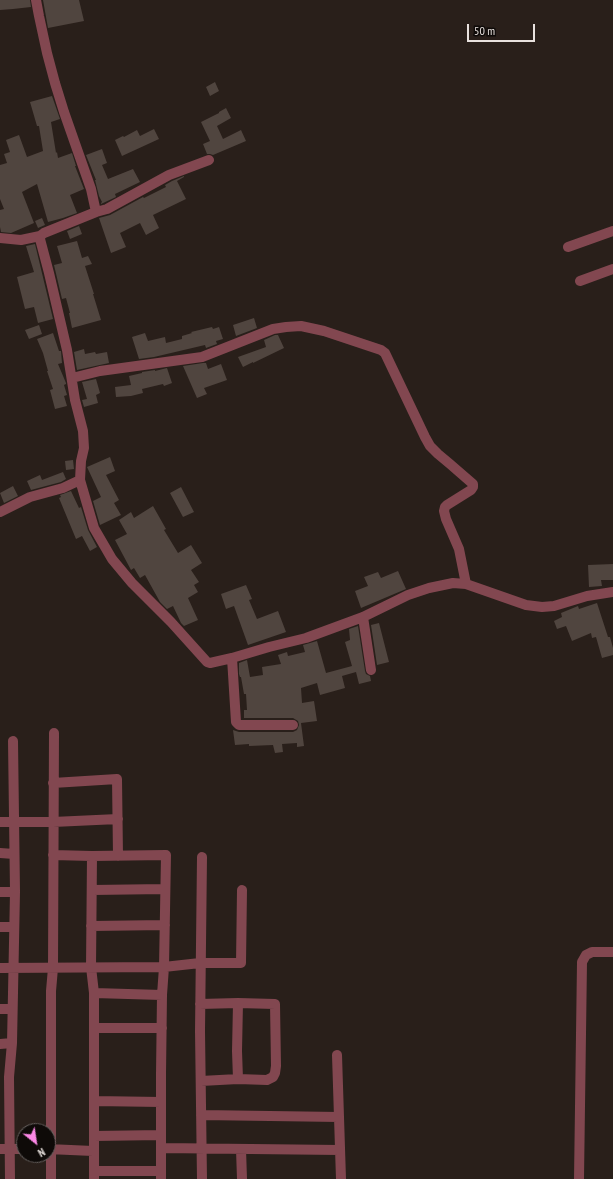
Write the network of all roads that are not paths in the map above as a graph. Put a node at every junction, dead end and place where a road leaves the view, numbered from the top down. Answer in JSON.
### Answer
{"nodes":[{"id":1,"x":36,"y":0,"type":"edge"},
{"id":2,"x":209,"y":160,"type":"dead end"},
{"id":3,"x":96,"y":212,"type":"junction"},
{"id":4,"x":613,"y":231,"type":"edge"},
{"id":5,"x":40,"y":236,"type":"junction"},
{"id":6,"x":0,"y":238,"type":"edge"},
{"id":7,"x":568,"y":247,"type":"dead end"},
{"id":8,"x":613,"y":269,"type":"edge"},
{"id":9,"x":580,"y":280,"type":"dead end"},
{"id":10,"x":72,"y":378,"type":"junction"},
{"id":11,"x":80,"y":480,"type":"junction"},
{"id":12,"x":0,"y":512,"type":"edge"},
{"id":13,"x":466,"y":584,"type":"junction"},
{"id":14,"x":613,"y":592,"type":"edge"},
{"id":15,"x":363,"y":617,"type":"junction"},
{"id":16,"x":232,"y":658,"type":"junction"},
{"id":17,"x":371,"y":670,"type":"dead end"},
{"id":18,"x":293,"y":725,"type":"dead end"},
{"id":19,"x":54,"y":733,"type":"dead end"},
{"id":20,"x":13,"y":741,"type":"dead end"},
{"id":21,"x":53,"y":783,"type":"junction"},
{"id":22,"x":118,"y":819,"type":"junction"},
{"id":23,"x":0,"y":822,"type":"edge"},
{"id":24,"x":14,"y":822,"type":"junction"},
{"id":25,"x":53,"y":822,"type":"junction"},
{"id":26,"x":0,"y":853,"type":"edge"},
{"id":27,"x":14,"y":854,"type":"junction"},
{"id":28,"x":53,"y":855,"type":"junction"},
{"id":29,"x":92,"y":856,"type":"junction"},
{"id":30,"x":118,"y":856,"type":"junction"},
{"id":31,"x":202,"y":857,"type":"dead end"},
{"id":32,"x":166,"y":889,"type":"junction"},
{"id":33,"x":92,"y":890,"type":"junction"},
{"id":34,"x":242,"y":890,"type":"dead end"},
{"id":35,"x":0,"y":892,"type":"edge"},
{"id":36,"x":15,"y":892,"type":"junction"},
{"id":37,"x":165,"y":925,"type":"junction"},
{"id":38,"x":91,"y":926,"type":"junction"},
{"id":39,"x":0,"y":927,"type":"edge"},
{"id":40,"x":14,"y":927,"type":"junction"},
{"id":41,"x":613,"y":952,"type":"edge"},
{"id":42,"x":200,"y":963,"type":"junction"},
{"id":43,"x":91,"y":967,"type":"junction"},
{"id":44,"x":164,"y":967,"type":"junction"},
{"id":45,"x":0,"y":968,"type":"edge"},
{"id":46,"x":14,"y":968,"type":"junction"},
{"id":47,"x":53,"y":968,"type":"junction"},
{"id":48,"x":94,"y":993,"type":"junction"},
{"id":49,"x":162,"y":995,"type":"junction"},
{"id":50,"x":238,"y":1003,"type":"junction"},
{"id":51,"x":200,"y":1004,"type":"junction"},
{"id":52,"x":0,"y":1009,"type":"edge"},
{"id":53,"x":12,"y":1009,"type":"junction"},
{"id":54,"x":94,"y":1028,"type":"junction"},
{"id":55,"x":162,"y":1028,"type":"junction"},
{"id":56,"x":0,"y":1044,"type":"edge"},
{"id":57,"x":12,"y":1044,"type":"junction"},
{"id":58,"x":337,"y":1055,"type":"dead end"},
{"id":59,"x":5,"y":1077,"type":"edge"},
{"id":60,"x":238,"y":1079,"type":"junction"},
{"id":61,"x":201,"y":1081,"type":"junction"},
{"id":62,"x":94,"y":1101,"type":"junction"},
{"id":63,"x":161,"y":1102,"type":"junction"},
{"id":64,"x":5,"y":1111,"type":"edge"},
{"id":65,"x":200,"y":1115,"type":"junction"},
{"id":66,"x":339,"y":1117,"type":"junction"},
{"id":67,"x":49,"y":1123,"type":"edge"},
{"id":68,"x":161,"y":1135,"type":"junction"},
{"id":69,"x":94,"y":1136,"type":"junction"},
{"id":70,"x":161,"y":1148,"type":"junction"},
{"id":71,"x":202,"y":1148,"type":"junction"},
{"id":72,"x":5,"y":1149,"type":"edge"},
{"id":73,"x":16,"y":1149,"type":"edge"},
{"id":74,"x":56,"y":1149,"type":"edge"},
{"id":75,"x":241,"y":1149,"type":"junction"},
{"id":76,"x":340,"y":1150,"type":"junction"},
{"id":77,"x":93,"y":1151,"type":"junction"},
{"id":78,"x":50,"y":1163,"type":"edge"},
{"id":79,"x":94,"y":1175,"type":"edge"},
{"id":80,"x":161,"y":1175,"type":"edge"},
{"id":81,"x":10,"y":1179,"type":"edge"},
{"id":82,"x":51,"y":1179,"type":"edge"},
{"id":83,"x":202,"y":1179,"type":"edge"},
{"id":84,"x":242,"y":1179,"type":"edge"},
{"id":85,"x":341,"y":1179,"type":"edge"},
{"id":86,"x":579,"y":1179,"type":"edge"}],
"edges":[{"from":1,"to":3,"type":"street"},
{"from":2,"to":3,"type":"street"},
{"from":3,"to":5,"type":"street"},
{"from":4,"to":7,"type":"street"},
{"from":5,"to":6,"type":"street"},
{"from":5,"to":10,"type":"street"},
{"from":8,"to":9,"type":"street"},
{"from":10,"to":11,"type":"street"},
{"from":10,"to":13,"type":"street"},
{"from":11,"to":12,"type":"street"},
{"from":11,"to":16,"type":"street"},
{"from":13,"to":14,"type":"street"},
{"from":13,"to":15,"type":"street"},
{"from":15,"to":16,"type":"street"},
{"from":15,"to":17,"type":"street"},
{"from":16,"to":18,"type":"street"},
{"from":19,"to":21,"type":"street"},
{"from":20,"to":24,"type":"street"},
{"from":21,"to":22,"type":"street"},
{"from":21,"to":25,"type":"street"},
{"from":22,"to":25,"type":"street"},
{"from":22,"to":30,"type":"street"},
{"from":23,"to":24,"type":"street"},
{"from":24,"to":25,"type":"street"},
{"from":24,"to":27,"type":"street"},
{"from":25,"to":28,"type":"street"},
{"from":26,"to":27,"type":"street"},
{"from":27,"to":36,"type":"street"},
{"from":28,"to":29,"type":"street"},
{"from":28,"to":47,"type":"street"},
{"from":29,"to":30,"type":"street"},
{"from":29,"to":33,"type":"street"},
{"from":30,"to":32,"type":"street"},
{"from":31,"to":42,"type":"street"},
{"from":32,"to":33,"type":"street"},
{"from":32,"to":37,"type":"street"},
{"from":33,"to":38,"type":"street"},
{"from":34,"to":42,"type":"street"},
{"from":35,"to":36,"type":"street"},
{"from":36,"to":40,"type":"street"},
{"from":37,"to":38,"type":"street"},
{"from":37,"to":44,"type":"street"},
{"from":38,"to":43,"type":"street"},
{"from":39,"to":40,"type":"street"},
{"from":40,"to":46,"type":"street"},
{"from":41,"to":86,"type":"street"},
{"from":42,"to":44,"type":"street"},
{"from":42,"to":51,"type":"street"},
{"from":43,"to":44,"type":"street"},
{"from":43,"to":47,"type":"street"},
{"from":43,"to":48,"type":"street"},
{"from":44,"to":49,"type":"street"},
{"from":45,"to":46,"type":"street"},
{"from":46,"to":47,"type":"street"},
{"from":46,"to":53,"type":"street"},
{"from":47,"to":67,"type":"street"},
{"from":48,"to":49,"type":"street"},
{"from":48,"to":54,"type":"street"},
{"from":49,"to":55,"type":"street"},
{"from":50,"to":51,"type":"street"},
{"from":50,"to":60,"type":"street"},
{"from":50,"to":60,"type":"street"},
{"from":51,"to":61,"type":"street"},
{"from":52,"to":53,"type":"street"},
{"from":53,"to":57,"type":"street"},
{"from":54,"to":55,"type":"street"},
{"from":54,"to":62,"type":"street"},
{"from":55,"to":63,"type":"street"},
{"from":56,"to":57,"type":"street"},
{"from":57,"to":59,"type":"street"},
{"from":58,"to":66,"type":"street"},
{"from":59,"to":64,"type":"street"},
{"from":60,"to":61,"type":"street"},
{"from":61,"to":65,"type":"street"},
{"from":62,"to":63,"type":"street"},
{"from":62,"to":69,"type":"street"},
{"from":63,"to":68,"type":"street"},
{"from":64,"to":72,"type":"street"},
{"from":65,"to":66,"type":"street"},
{"from":65,"to":71,"type":"street"},
{"from":66,"to":76,"type":"street"},
{"from":68,"to":69,"type":"street"},
{"from":68,"to":70,"type":"street"},
{"from":69,"to":77,"type":"street"},
{"from":70,"to":71,"type":"street"},
{"from":70,"to":80,"type":"street"},
{"from":71,"to":75,"type":"street"},
{"from":71,"to":83,"type":"street"},
{"from":72,"to":73,"type":"street"},
{"from":72,"to":81,"type":"street"},
{"from":74,"to":77,"type":"street"},
{"from":75,"to":76,"type":"street"},
{"from":75,"to":84,"type":"street"},
{"from":76,"to":85,"type":"street"},
{"from":77,"to":79,"type":"street"},
{"from":78,"to":82,"type":"street"},
{"from":79,"to":80,"type":"street"}]}
